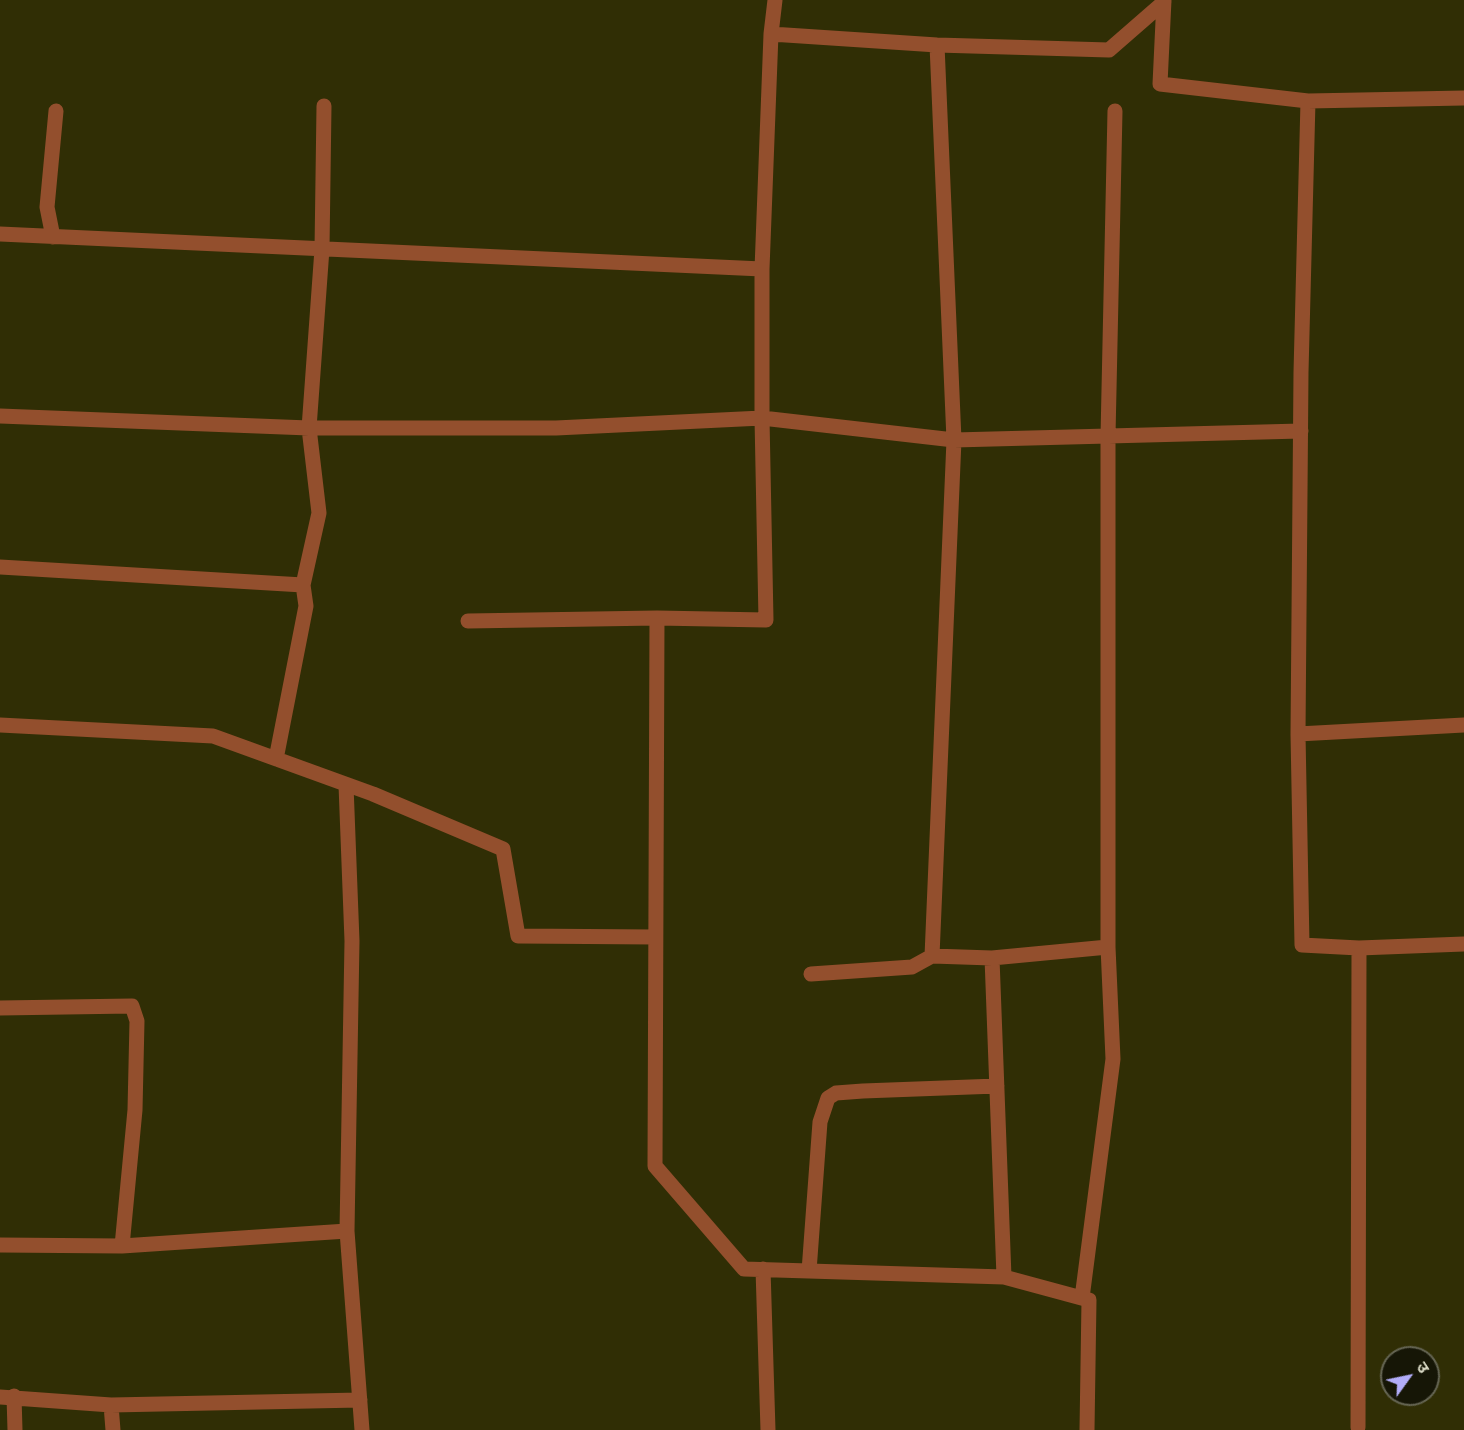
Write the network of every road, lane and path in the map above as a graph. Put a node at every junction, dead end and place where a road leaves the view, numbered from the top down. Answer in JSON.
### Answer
{"nodes":[{"id":1,"x":775,"y":0,"type":"edge"},
{"id":2,"x":1164,"y":1,"type":"edge"},
{"id":3,"x":771,"y":34,"type":"junction"},
{"id":4,"x":937,"y":45,"type":"junction"},
{"id":5,"x":1464,"y":98,"type":"edge"},
{"id":6,"x":1308,"y":100,"type":"junction"},
{"id":7,"x":324,"y":106,"type":"dead end"},
{"id":8,"x":56,"y":111,"type":"dead end"},
{"id":9,"x":1115,"y":111,"type":"dead end"},
{"id":10,"x":0,"y":234,"type":"edge"},
{"id":11,"x":53,"y":237,"type":"junction"},
{"id":12,"x":322,"y":249,"type":"junction"},
{"id":13,"x":762,"y":269,"type":"junction"},
{"id":14,"x":0,"y":416,"type":"edge"},
{"id":15,"x":762,"y":418,"type":"junction"},
{"id":16,"x":309,"y":428,"type":"junction"},
{"id":17,"x":1301,"y":432,"type":"junction"},
{"id":18,"x":1108,"y":436,"type":"junction"},
{"id":19,"x":954,"y":440,"type":"junction"},
{"id":20,"x":0,"y":567,"type":"edge"},
{"id":21,"x":303,"y":585,"type":"junction"},
{"id":22,"x":657,"y":618,"type":"junction"},
{"id":23,"x":468,"y":621,"type":"dead end"},
{"id":24,"x":0,"y":725,"type":"edge"},
{"id":25,"x":1464,"y":725,"type":"edge"},
{"id":26,"x":1298,"y":734,"type":"junction"},
{"id":27,"x":276,"y":759,"type":"junction"},
{"id":28,"x":346,"y":784,"type":"junction"},
{"id":29,"x":655,"y":937,"type":"junction"},
{"id":30,"x":1464,"y":944,"type":"edge"},
{"id":31,"x":1108,"y":947,"type":"junction"},
{"id":32,"x":1359,"y":948,"type":"junction"},
{"id":33,"x":932,"y":956,"type":"junction"},
{"id":34,"x":992,"y":958,"type":"junction"},
{"id":35,"x":811,"y":974,"type":"dead end"},
{"id":36,"x":0,"y":1008,"type":"edge"},
{"id":37,"x":997,"y":1086,"type":"junction"},
{"id":38,"x":347,"y":1231,"type":"junction"},
{"id":39,"x":0,"y":1245,"type":"edge"},
{"id":40,"x":122,"y":1246,"type":"junction"},
{"id":41,"x":763,"y":1269,"type":"junction"},
{"id":42,"x":809,"y":1271,"type":"junction"},
{"id":43,"x":1004,"y":1277,"type":"junction"},
{"id":44,"x":1082,"y":1298,"type":"junction"},
{"id":45,"x":7,"y":1396,"type":"edge"},
{"id":46,"x":360,"y":1400,"type":"junction"},
{"id":47,"x":111,"y":1405,"type":"junction"},
{"id":48,"x":1358,"y":1427,"type":"dead end"},
{"id":49,"x":15,"y":1430,"type":"edge"},
{"id":50,"x":113,"y":1430,"type":"edge"},
{"id":51,"x":362,"y":1430,"type":"edge"},
{"id":52,"x":768,"y":1430,"type":"edge"},
{"id":53,"x":1087,"y":1430,"type":"edge"}],
"edges":[{"from":1,"to":3,"type":"street"},
{"from":2,"to":4,"type":"street"},
{"from":2,"to":6,"type":"street"},
{"from":3,"to":4,"type":"street"},
{"from":3,"to":13,"type":"street"},
{"from":4,"to":19,"type":"street"},
{"from":5,"to":6,"type":"street"},
{"from":6,"to":17,"type":"street"},
{"from":7,"to":12,"type":"street"},
{"from":8,"to":11,"type":"street"},
{"from":9,"to":18,"type":"street"},
{"from":10,"to":11,"type":"street"},
{"from":11,"to":12,"type":"street"},
{"from":12,"to":13,"type":"street"},
{"from":12,"to":16,"type":"street"},
{"from":13,"to":15,"type":"street"},
{"from":14,"to":16,"type":"street"},
{"from":15,"to":16,"type":"street"},
{"from":15,"to":19,"type":"street"},
{"from":15,"to":22,"type":"street"},
{"from":16,"to":21,"type":"street"},
{"from":17,"to":18,"type":"street"},
{"from":17,"to":26,"type":"street"},
{"from":18,"to":19,"type":"street"},
{"from":18,"to":31,"type":"street"},
{"from":19,"to":33,"type":"street"},
{"from":20,"to":21,"type":"street"},
{"from":21,"to":27,"type":"street"},
{"from":22,"to":23,"type":"street"},
{"from":22,"to":29,"type":"street"},
{"from":24,"to":27,"type":"street"},
{"from":25,"to":26,"type":"street"},
{"from":26,"to":32,"type":"street"},
{"from":27,"to":28,"type":"street"},
{"from":28,"to":29,"type":"street"},
{"from":28,"to":38,"type":"street"},
{"from":29,"to":41,"type":"street"},
{"from":30,"to":32,"type":"street"},
{"from":31,"to":34,"type":"street"},
{"from":31,"to":44,"type":"street"},
{"from":32,"to":48,"type":"street"},
{"from":33,"to":34,"type":"street"},
{"from":33,"to":35,"type":"street"},
{"from":34,"to":37,"type":"street"},
{"from":36,"to":40,"type":"street"},
{"from":37,"to":42,"type":"street"},
{"from":37,"to":43,"type":"street"},
{"from":38,"to":40,"type":"street"},
{"from":38,"to":46,"type":"street"},
{"from":39,"to":40,"type":"street"},
{"from":41,"to":42,"type":"street"},
{"from":41,"to":52,"type":"street"},
{"from":42,"to":43,"type":"street"},
{"from":43,"to":44,"type":"street"},
{"from":44,"to":53,"type":"street"},
{"from":45,"to":47,"type":"street"},
{"from":45,"to":49,"type":"street"},
{"from":46,"to":47,"type":"street"},
{"from":46,"to":51,"type":"street"},
{"from":47,"to":50,"type":"street"}]}
